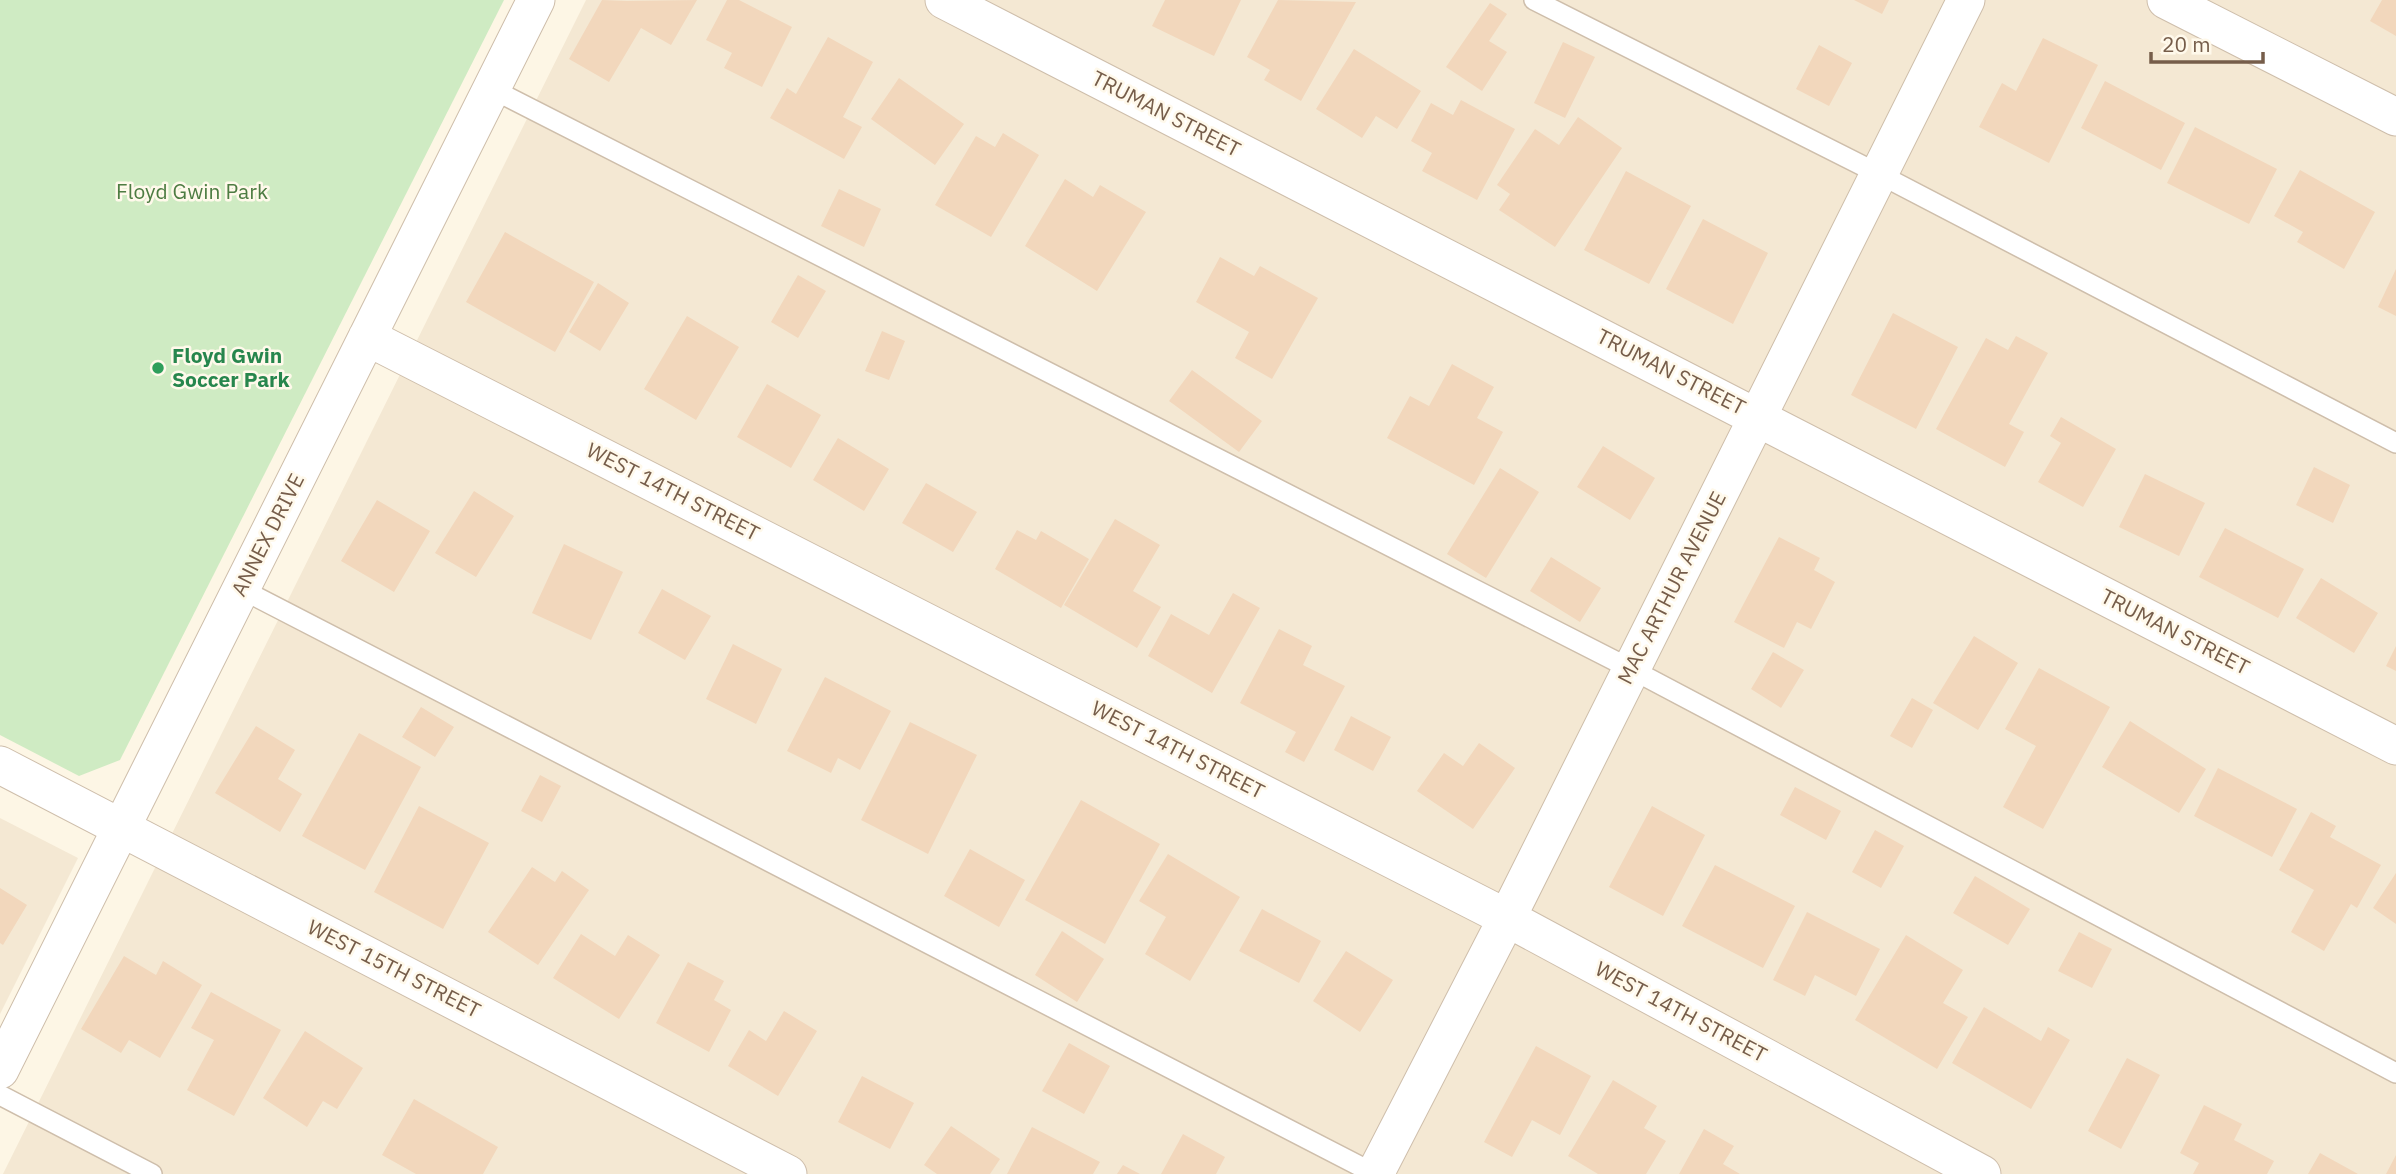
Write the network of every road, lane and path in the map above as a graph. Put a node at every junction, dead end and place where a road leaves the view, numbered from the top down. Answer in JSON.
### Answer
{"nodes":[{"id":1,"x":536,"y":0,"type":"edge"},
{"id":2,"x":944,"y":0,"type":"edge"},
{"id":3,"x":1534,"y":0,"type":"edge"},
{"id":4,"x":1966,"y":0,"type":"edge"},
{"id":5,"x":2166,"y":0,"type":"edge"},
{"id":6,"x":492,"y":89,"type":"junction"},
{"id":7,"x":2396,"y":117,"type":"edge"},
{"id":8,"x":1879,"y":174,"type":"junction"},
{"id":9,"x":367,"y":337,"type":"junction"},
{"id":10,"x":1758,"y":416,"type":"junction"},
{"id":11,"x":2396,"y":443,"type":"edge"},
{"id":12,"x":241,"y":589,"type":"junction"},
{"id":13,"x":1631,"y":669,"type":"junction"},
{"id":14,"x":2396,"y":746,"type":"edge"},
{"id":15,"x":0,"y":765,"type":"edge"},
{"id":16,"x":122,"y":828,"type":"junction"},
{"id":17,"x":1507,"y":918,"type":"junction"},
{"id":18,"x":0,"y":1070,"type":"edge"},
{"id":19,"x":2396,"y":1073,"type":"edge"},
{"id":20,"x":0,"y":1095,"type":"edge"},
{"id":21,"x":152,"y":1174,"type":"edge"},
{"id":22,"x":788,"y":1174,"type":"edge"},
{"id":23,"x":1375,"y":1174,"type":"edge"},
{"id":24,"x":1982,"y":1174,"type":"edge"}],
"edges":[{"from":1,"to":6,"type":"street","name":"ANNEX DRIVE"},
{"from":2,"to":10,"type":"street","name":"TRUMAN STREET"},
{"from":3,"to":8,"type":"lane"},
{"from":4,"to":8,"type":"street","name":"MAC ARTHUR AVENUE"},
{"from":5,"to":7,"type":"street"},
{"from":6,"to":9,"type":"street","name":"ANNEX DRIVE"},
{"from":6,"to":13,"type":"lane"},
{"from":8,"to":10,"type":"street","name":"MAC ARTHUR AVENUE"},
{"from":8,"to":11,"type":"lane"},
{"from":9,"to":12,"type":"street","name":"ANNEX DRIVE"},
{"from":9,"to":17,"type":"street","name":"WEST 14TH STREET"},
{"from":10,"to":13,"type":"street","name":"MAC ARTHUR AVENUE"},
{"from":10,"to":14,"type":"street","name":"TRUMAN STREET"},
{"from":12,"to":16,"type":"street","name":"ANNEX DRIVE"},
{"from":12,"to":23,"type":"lane"},
{"from":13,"to":17,"type":"street","name":"MAC ARTHUR AVENUE"},
{"from":13,"to":19,"type":"lane"},
{"from":15,"to":16,"type":"street","name":"WEST 15TH STREET"},
{"from":16,"to":18,"type":"street","name":"ANNEX DRIVE"},
{"from":16,"to":22,"type":"street","name":"WEST 15TH STREET"},
{"from":17,"to":23,"type":"street","name":"MAC ARTHUR AVENUE"},
{"from":17,"to":24,"type":"street","name":"WEST 14TH STREET"},
{"from":20,"to":21,"type":"lane"}]}
